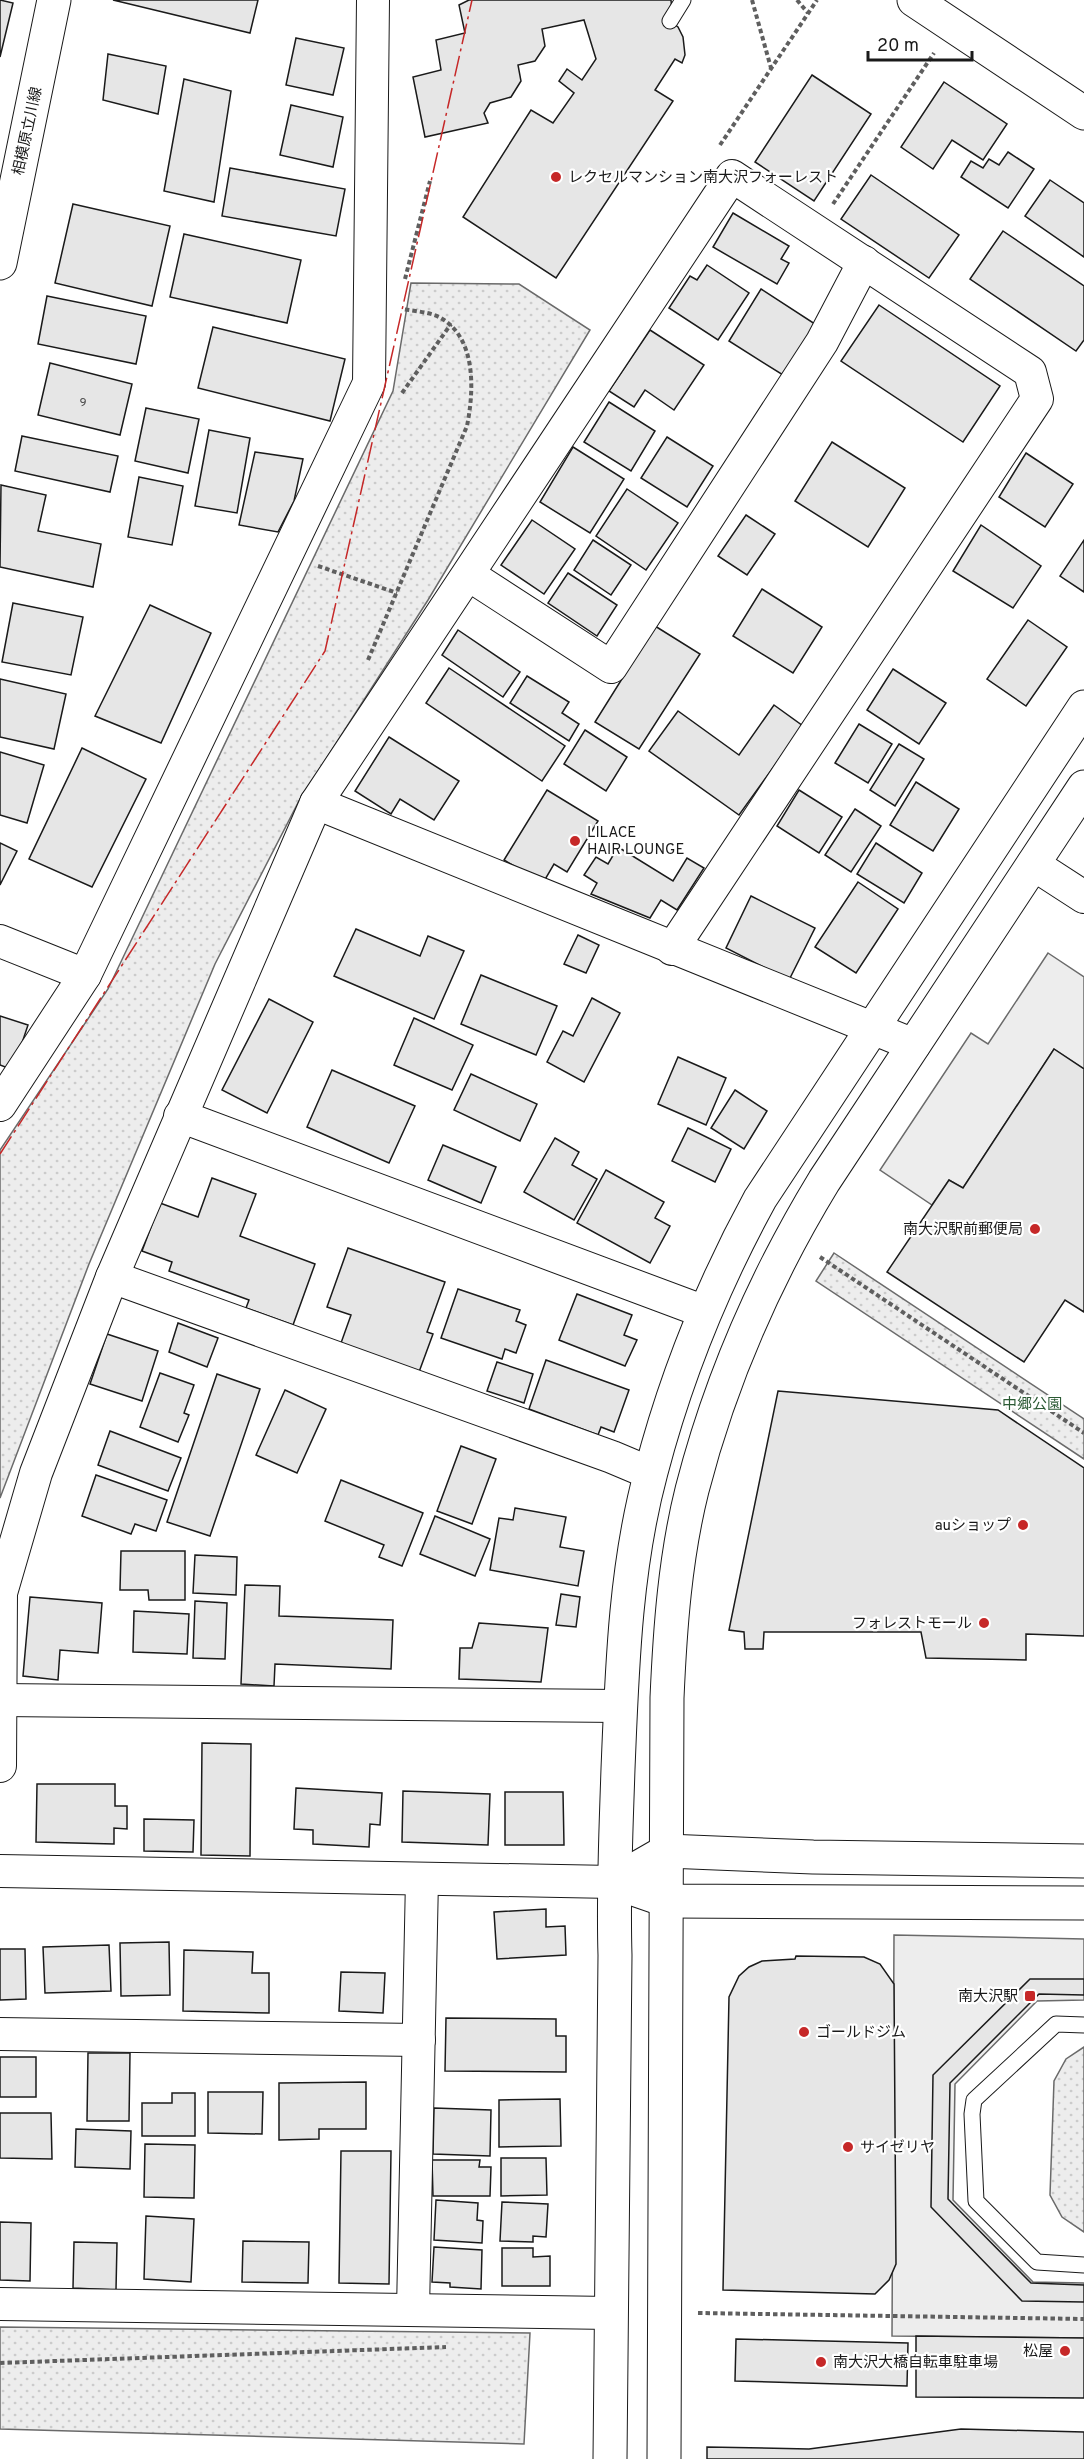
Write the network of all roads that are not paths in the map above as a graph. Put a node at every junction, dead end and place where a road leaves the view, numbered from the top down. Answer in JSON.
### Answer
{"nodes":[{"id":1,"x":54,"y":0,"type":"edge"},
{"id":2,"x":373,"y":0,"type":"edge"},
{"id":3,"x":683,"y":0,"type":"edge"},
{"id":4,"x":914,"y":0,"type":"edge"},
{"id":5,"x":670,"y":21,"type":"dead end"},
{"id":6,"x":1084,"y":113,"type":"edge"},
{"id":7,"x":9,"y":168,"type":"edge"},
{"id":8,"x":0,"y":262,"type":"edge"},
{"id":9,"x":864,"y":262,"type":"junction"},
{"id":10,"x":469,"y":574,"type":"junction"},
{"id":11,"x":1084,"y":707,"type":"edge"},
{"id":12,"x":1084,"y":787,"type":"edge"},
{"id":13,"x":316,"y":803,"type":"junction"},
{"id":14,"x":1033,"y":864,"type":"junction"},
{"id":15,"x":1084,"y":897,"type":"edge"},
{"id":16,"x":0,"y":941,"type":"edge"},
{"id":17,"x":672,"y":949,"type":"junction"},
{"id":18,"x":85,"y":975,"type":"junction"},
{"id":19,"x":871,"y":1028,"type":"junction"},
{"id":20,"x":914,"y":1045,"type":"junction"},
{"id":21,"x":0,"y":1105,"type":"edge"},
{"id":22,"x":180,"y":1116,"type":"junction"},
{"id":23,"x":112,"y":1277,"type":"junction"},
{"id":24,"x":705,"y":1312,"type":"junction"},
{"id":25,"x":650,"y":1473,"type":"junction"},
{"id":26,"x":0,"y":1700,"type":"edge"},
{"id":27,"x":620,"y":1706,"type":"junction"},
{"id":28,"x":0,"y":1766,"type":"edge"},
{"id":29,"x":667,"y":1851,"type":"junction"},
{"id":30,"x":1084,"y":1861,"type":"edge"},
{"id":31,"x":0,"y":1871,"type":"edge"},
{"id":32,"x":422,"y":1879,"type":"junction"},
{"id":33,"x":613,"y":1882,"type":"junction"},
{"id":34,"x":668,"y":1901,"type":"junction"},
{"id":35,"x":1084,"y":1903,"type":"edge"},
{"id":36,"x":1084,"y":2025,"type":"edge"},
{"id":37,"x":0,"y":2034,"type":"edge"},
{"id":38,"x":418,"y":2040,"type":"junction"},
{"id":39,"x":1084,"y":2265,"type":"edge"},
{"id":40,"x":0,"y":2304,"type":"edge"},
{"id":41,"x":413,"y":2310,"type":"junction"},
{"id":42,"x":611,"y":2313,"type":"junction"},
{"id":43,"x":610,"y":2459,"type":"edge"},
{"id":44,"x":664,"y":2459,"type":"edge"}],
"edges":[{"from":1,"to":7,"type":"street","name":"相模原立川線"},
{"from":2,"to":18,"type":"street"},
{"from":3,"to":5,"type":"lane"},
{"from":4,"to":6,"type":"street"},
{"from":7,"to":8,"type":"street","name":"相模原立川線"},
{"from":9,"to":10,"type":"street"},
{"from":9,"to":10,"type":"street"},
{"from":9,"to":17,"type":"street"},
{"from":10,"to":13,"type":"street"},
{"from":11,"to":19,"type":"street"},
{"from":12,"to":14,"type":"street"},
{"from":13,"to":17,"type":"street"},
{"from":13,"to":22,"type":"street"},
{"from":14,"to":15,"type":"street"},
{"from":14,"to":20,"type":"street"},
{"from":16,"to":18,"type":"street"},
{"from":17,"to":19,"type":"street"},
{"from":18,"to":21,"type":"street"},
{"from":19,"to":20,"type":"street"},
{"from":19,"to":24,"type":"street"},
{"from":20,"to":29,"type":"street"},
{"from":22,"to":23,"type":"street"},
{"from":22,"to":24,"type":"street"},
{"from":23,"to":25,"type":"street"},
{"from":23,"to":26,"type":"street"},
{"from":24,"to":25,"type":"street"},
{"from":25,"to":27,"type":"street"},
{"from":26,"to":27,"type":"street"},
{"from":26,"to":28,"type":"street"},
{"from":27,"to":33,"type":"street"},
{"from":29,"to":30,"type":"street"},
{"from":29,"to":33,"type":"street"},
{"from":29,"to":34,"type":"street"},
{"from":31,"to":32,"type":"street"},
{"from":32,"to":33,"type":"street"},
{"from":32,"to":38,"type":"street"},
{"from":33,"to":34,"type":"street"},
{"from":33,"to":42,"type":"street"},
{"from":34,"to":35,"type":"street"},
{"from":34,"to":44,"type":"street"},
{"from":36,"to":39,"type":"lane"},
{"from":37,"to":38,"type":"street"},
{"from":38,"to":41,"type":"street"},
{"from":40,"to":41,"type":"street"},
{"from":41,"to":42,"type":"street"},
{"from":42,"to":43,"type":"street"}]}
